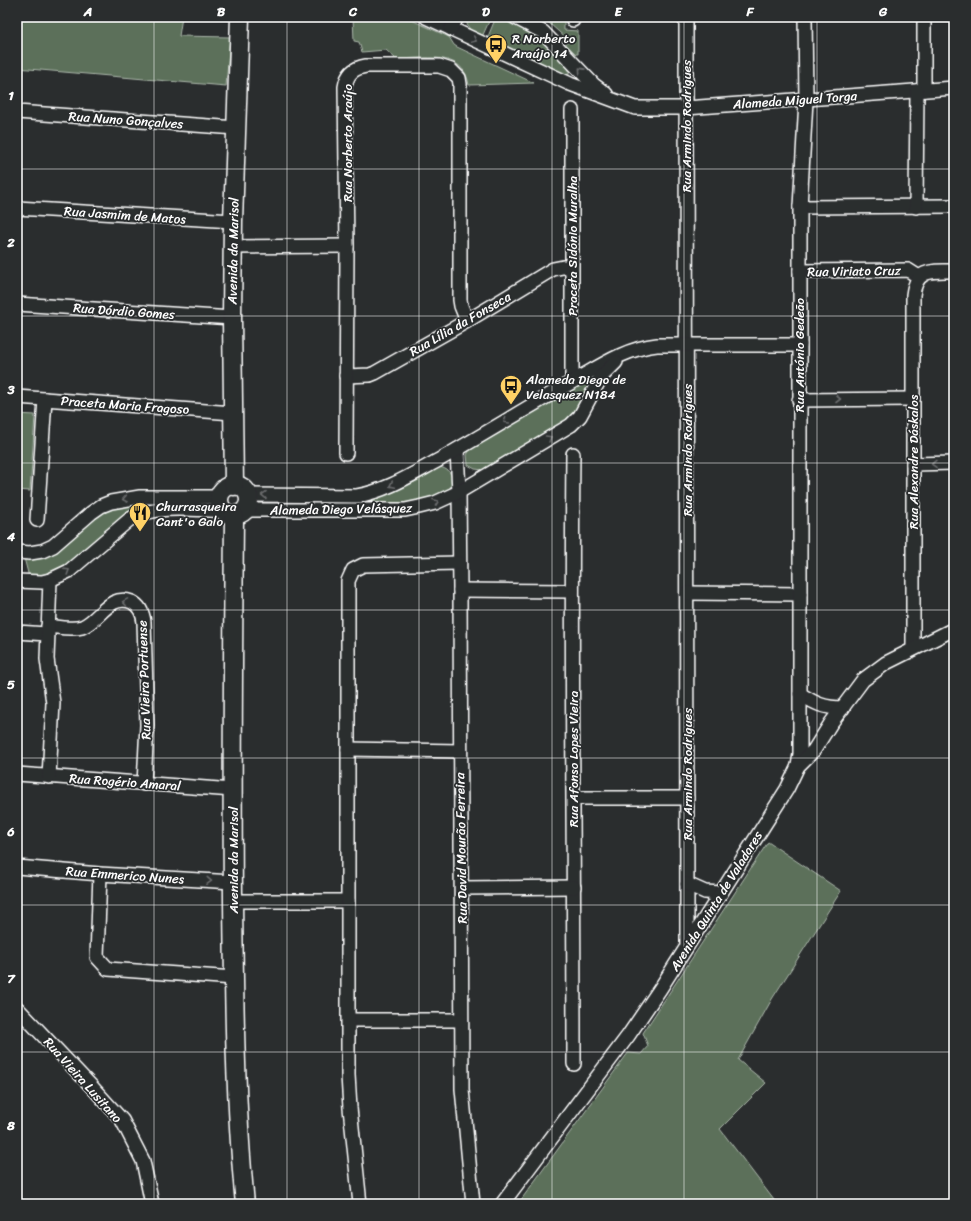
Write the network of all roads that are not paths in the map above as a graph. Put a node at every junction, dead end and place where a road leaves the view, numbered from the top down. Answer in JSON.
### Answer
{"nodes":[{"id":1,"x":240,"y":17,"type":"edge"},
{"id":2,"x":426,"y":17,"type":"edge"},
{"id":3,"x":457,"y":17,"type":"edge"},
{"id":4,"x":514,"y":17,"type":"edge"},
{"id":5,"x":686,"y":17,"type":"edge"},
{"id":6,"x":805,"y":17,"type":"edge"},
{"id":7,"x":924,"y":17,"type":"edge"},
{"id":8,"x":451,"y":29,"type":"junction"},
{"id":9,"x":954,"y":88,"type":"edge"},
{"id":10,"x":921,"y":90,"type":"junction"},
{"id":11,"x":806,"y":100,"type":"junction"},
{"id":12,"x":635,"y":108,"type":"junction"},
{"id":13,"x":686,"y":108,"type":"junction"},
{"id":14,"x":572,"y":110,"type":"dead end"},
{"id":15,"x":17,"y":112,"type":"edge"},
{"id":16,"x":236,"y":128,"type":"junction"},
{"id":17,"x":916,"y":206,"type":"junction"},
{"id":18,"x":954,"y":206,"type":"edge"},
{"id":19,"x":800,"y":207,"type":"junction"},
{"id":20,"x":17,"y":208,"type":"edge"},
{"id":21,"x":233,"y":221,"type":"junction"},
{"id":22,"x":347,"y":246,"type":"junction"},
{"id":23,"x":233,"y":247,"type":"junction"},
{"id":24,"x":572,"y":267,"type":"junction"},
{"id":25,"x":800,"y":271,"type":"junction"},
{"id":26,"x":954,"y":271,"type":"edge"},
{"id":27,"x":920,"y":277,"type":"junction"},
{"id":28,"x":17,"y":304,"type":"edge"},
{"id":29,"x":232,"y":318,"type":"junction"},
{"id":30,"x":467,"y":321,"type":"junction"},
{"id":31,"x":687,"y":345,"type":"junction"},
{"id":32,"x":800,"y":345,"type":"junction"},
{"id":33,"x":625,"y":354,"type":"junction"},
{"id":34,"x":346,"y":376,"type":"junction"},
{"id":35,"x":572,"y":381,"type":"junction"},
{"id":36,"x":17,"y":397,"type":"edge"},
{"id":37,"x":45,"y":399,"type":"junction"},
{"id":38,"x":913,"y":399,"type":"junction"},
{"id":39,"x":799,"y":400,"type":"junction"},
{"id":40,"x":233,"y":413,"type":"junction"},
{"id":41,"x":457,"y":450,"type":"junction"},
{"id":42,"x":346,"y":454,"type":"dead end"},
{"id":43,"x":573,"y":454,"type":"dead end"},
{"id":44,"x":954,"y":463,"type":"edge"},
{"id":45,"x":913,"y":464,"type":"junction"},
{"id":46,"x":459,"y":492,"type":"junction"},
{"id":47,"x":234,"y":502,"type":"junction"},
{"id":48,"x":37,"y":520,"type":"dead end"},
{"id":49,"x":17,"y":552,"type":"edge"},
{"id":50,"x":459,"y":563,"type":"junction"},
{"id":51,"x":50,"y":580,"type":"junction"},
{"id":52,"x":17,"y":581,"type":"edge"},
{"id":53,"x":460,"y":590,"type":"junction"},
{"id":54,"x":572,"y":591,"type":"junction"},
{"id":55,"x":687,"y":593,"type":"junction"},
{"id":56,"x":800,"y":594,"type":"junction"},
{"id":57,"x":954,"y":629,"type":"edge"},
{"id":58,"x":47,"y":630,"type":"junction"},
{"id":59,"x":17,"y":632,"type":"edge"},
{"id":60,"x":913,"y":649,"type":"junction"},
{"id":61,"x":800,"y":694,"type":"junction"},
{"id":62,"x":843,"y":708,"type":"junction"},
{"id":63,"x":348,"y":748,"type":"junction"},
{"id":64,"x":460,"y":751,"type":"junction"},
{"id":65,"x":798,"y":766,"type":"junction"},
{"id":66,"x":17,"y":774,"type":"edge"},
{"id":67,"x":49,"y":776,"type":"junction"},
{"id":68,"x":144,"y":784,"type":"junction"},
{"id":69,"x":233,"y":790,"type":"junction"},
{"id":70,"x":574,"y":798,"type":"junction"},
{"id":71,"x":687,"y":798,"type":"junction"},
{"id":72,"x":17,"y":867,"type":"edge"},
{"id":73,"x":100,"y":874,"type":"junction"},
{"id":74,"x":233,"y":882,"type":"junction"},
{"id":75,"x":687,"y":884,"type":"junction"},
{"id":76,"x":574,"y":887,"type":"junction"},
{"id":77,"x":462,"y":888,"type":"junction"},
{"id":78,"x":721,"y":894,"type":"junction"},
{"id":79,"x":233,"y":901,"type":"junction"},
{"id":80,"x":348,"y":901,"type":"junction"},
{"id":81,"x":687,"y":946,"type":"junction"},
{"id":82,"x":234,"y":978,"type":"junction"},
{"id":83,"x":17,"y":1008,"type":"edge"},
{"id":84,"x":349,"y":1020,"type":"junction"},
{"id":85,"x":461,"y":1020,"type":"junction"},
{"id":86,"x":574,"y":1064,"type":"dead end"},
{"id":87,"x":152,"y":1204,"type":"edge"},
{"id":88,"x":245,"y":1204,"type":"edge"},
{"id":89,"x":360,"y":1204,"type":"edge"},
{"id":90,"x":473,"y":1204,"type":"edge"},
{"id":91,"x":502,"y":1204,"type":"edge"}],
"edges":[{"from":1,"to":16,"type":"street","name":"Avenida da Marisol"},
{"from":2,"to":8,"type":"street","name":"Alameda Miguel Torga"},
{"from":3,"to":8,"type":"street"},
{"from":12,"to":4,"type":"street","name":"Alameda Miguel Torga","one_way":true},
{"from":5,"to":13,"type":"street","name":"Rua Armindo Rodrigues"},
{"from":6,"to":11,"type":"street","name":"Rua António Gedeão"},
{"from":7,"to":10,"type":"street"},
{"from":8,"to":12,"type":"street","name":"Alameda Miguel Torga","one_way":true},
{"from":9,"to":10,"type":"street","name":"Alameda Miguel Torga"},
{"from":10,"to":11,"type":"street","name":"Alameda Miguel Torga"},
{"from":10,"to":17,"type":"street"},
{"from":11,"to":13,"type":"street","name":"Alameda Miguel Torga"},
{"from":11,"to":19,"type":"street","name":"Rua António Gedeão"},
{"from":12,"to":13,"type":"street","name":"Alameda Miguel Torga"},
{"from":13,"to":31,"type":"street","name":"Rua Armindo Rodrigues"},
{"from":14,"to":24,"type":"street","name":"Praceta Sidónio Muralha"},
{"from":15,"to":16,"type":"street","name":"Rua Nuno Gonçalves"},
{"from":16,"to":21,"type":"street","name":"Avenida da Marisol"},
{"from":17,"to":18,"type":"street"},
{"from":17,"to":19,"type":"street"},
{"from":19,"to":25,"type":"street","name":"Rua António Gedeão"},
{"from":20,"to":21,"type":"street","name":"Rua Jasmim de Matos"},
{"from":21,"to":23,"type":"street","name":"Avenida da Marisol"},
{"from":22,"to":23,"type":"street"},
{"from":22,"to":30,"type":"street","name":"Rua Norberto Araújo"},
{"from":22,"to":34,"type":"street","name":"Rua Norberto Araújo"},
{"from":23,"to":29,"type":"street","name":"Avenida da Marisol"},
{"from":24,"to":30,"type":"street","name":"Rua Lília da Fonseca"},
{"from":24,"to":35,"type":"street","name":"Praceta Sidónio Muralha"},
{"from":25,"to":27,"type":"street","name":"Rua Viriato Cruz"},
{"from":25,"to":32,"type":"street","name":"Rua António Gedeão"},
{"from":26,"to":27,"type":"street","name":"Rua Viriato Cruz"},
{"from":27,"to":38,"type":"street","name":"Rua Alexandre Dáskalos"},
{"from":28,"to":29,"type":"street","name":"Rua Dórdio Gomes"},
{"from":29,"to":40,"type":"street","name":"Avenida da Marisol"},
{"from":30,"to":34,"type":"street","name":"Rua Lília da Fonseca"},
{"from":31,"to":32,"type":"street","name":"Alameda Diego Velásquez"},
{"from":31,"to":33,"type":"street","name":"Alameda Diego Velásquez"},
{"from":31,"to":55,"type":"street","name":"Rua Armindo Rodrigues"},
{"from":32,"to":39,"type":"street","name":"Rua António Gedeão"},
{"from":33,"to":35,"type":"street","name":"Alameda Diego Velásquez"},
{"from":46,"to":33,"type":"street","name":"Alameda Diego Velásquez","one_way":true},
{"from":34,"to":42,"type":"street","name":"Rua Norberto Araújo"},
{"from":35,"to":41,"type":"street","name":"Alameda Diego Velásquez","one_way":true},
{"from":36,"to":37,"type":"street","name":"Praceta Maria Fragoso"},
{"from":37,"to":40,"type":"street","name":"Praceta Maria Fragoso"},
{"from":37,"to":48,"type":"street"},
{"from":39,"to":38,"type":"street","one_way":true},
{"from":38,"to":45,"type":"street","name":"Rua Alexandre Dáskalos"},
{"from":39,"to":56,"type":"street","name":"Rua António Gedeão"},
{"from":40,"to":47,"type":"street","name":"Avenida da Marisol"},
{"from":41,"to":46,"type":"street"},
{"from":41,"to":47,"type":"street","name":"Alameda Diego Velásquez","one_way":true},
{"from":43,"to":54,"type":"street","name":"Rua Afonso Lopes Vieira"},
{"from":44,"to":45,"type":"street","one_way":true},
{"from":45,"to":60,"type":"street","name":"Rua Alexandre Dáskalos"},
{"from":47,"to":46,"type":"street","name":"Alameda Diego Velásquez","one_way":true},
{"from":46,"to":50,"type":"street","name":"Rua David Mourão Ferreira"},
{"from":47,"to":49,"type":"street","name":"Alameda Diego Velásquez","one_way":true},
{"from":51,"to":47,"type":"street","name":"Alameda Diego Velásquez","one_way":true},
{"from":47,"to":69,"type":"street","name":"Avenida da Marisol"},
{"from":50,"to":53,"type":"street","name":"Rua David Mourão Ferreira"},
{"from":50,"to":63,"type":"street"},
{"from":51,"to":52,"type":"street","name":"Alameda Diego Velásquez"},
{"from":51,"to":58,"type":"street"},
{"from":53,"to":54,"type":"street"},
{"from":53,"to":64,"type":"street","name":"Rua David Mourão Ferreira"},
{"from":54,"to":70,"type":"street","name":"Rua Afonso Lopes Vieira"},
{"from":55,"to":56,"type":"street"},
{"from":55,"to":71,"type":"street","name":"Rua Armindo Rodrigues"},
{"from":56,"to":61,"type":"street","name":"Rua António Gedeão"},
{"from":57,"to":60,"type":"street","name":"Avenida Quinta de Valadares"},
{"from":58,"to":59,"type":"street","name":"Rua Vieira Portuense"},
{"from":58,"to":67,"type":"street"},
{"from":68,"to":58,"type":"street","name":"Rua Vieira Portuense","one_way":true},
{"from":60,"to":62,"type":"street","name":"Avenida Quinta de Valadares"},
{"from":61,"to":62,"type":"street"},
{"from":61,"to":65,"type":"street","name":"Rua António Gedeão"},
{"from":62,"to":65,"type":"street","name":"Avenida Quinta de Valadares"},
{"from":63,"to":64,"type":"street"},
{"from":63,"to":80,"type":"street"},
{"from":64,"to":77,"type":"street","name":"Rua David Mourão Ferreira"},
{"from":65,"to":78,"type":"street","name":"Avenida Quinta de Valadares"},
{"from":66,"to":67,"type":"street","name":"Rua Rogério Amaral"},
{"from":67,"to":68,"type":"street","name":"Rua Rogério Amaral"},
{"from":68,"to":69,"type":"street","name":"Rua Rogério Amaral"},
{"from":69,"to":74,"type":"street","name":"Avenida da Marisol"},
{"from":70,"to":71,"type":"street"},
{"from":70,"to":76,"type":"street","name":"Rua Afonso Lopes Vieira"},
{"from":71,"to":75,"type":"street","name":"Rua Armindo Rodrigues"},
{"from":72,"to":73,"type":"street","name":"Rua Emmerico Nunes"},
{"from":73,"to":74,"type":"street","name":"Rua Emmerico Nunes","one_way":true},
{"from":73,"to":82,"type":"street"},
{"from":74,"to":79,"type":"street","name":"Avenida da Marisol"},
{"from":75,"to":78,"type":"street"},
{"from":75,"to":81,"type":"street","name":"Rua Armindo Rodrigues"},
{"from":76,"to":77,"type":"street"},
{"from":76,"to":86,"type":"street","name":"Rua Afonso Lopes Vieira"},
{"from":77,"to":85,"type":"street","name":"Rua David Mourão Ferreira"},
{"from":78,"to":81,"type":"street","name":"Avenida Quinta de Valadares"},
{"from":79,"to":80,"type":"street"},
{"from":79,"to":82,"type":"street","name":"Avenida da Marisol"},
{"from":80,"to":84,"type":"street"},
{"from":81,"to":91,"type":"street","name":"Avenida Quinta de Valadares"},
{"from":82,"to":88,"type":"street","name":"Avenida da Marisol"},
{"from":83,"to":87,"type":"street","name":"Rua Vieira Lusitano"},
{"from":84,"to":85,"type":"street"},
{"from":84,"to":89,"type":"street"},
{"from":85,"to":90,"type":"street","name":"Rua David Mourão Ferreira"}]}
